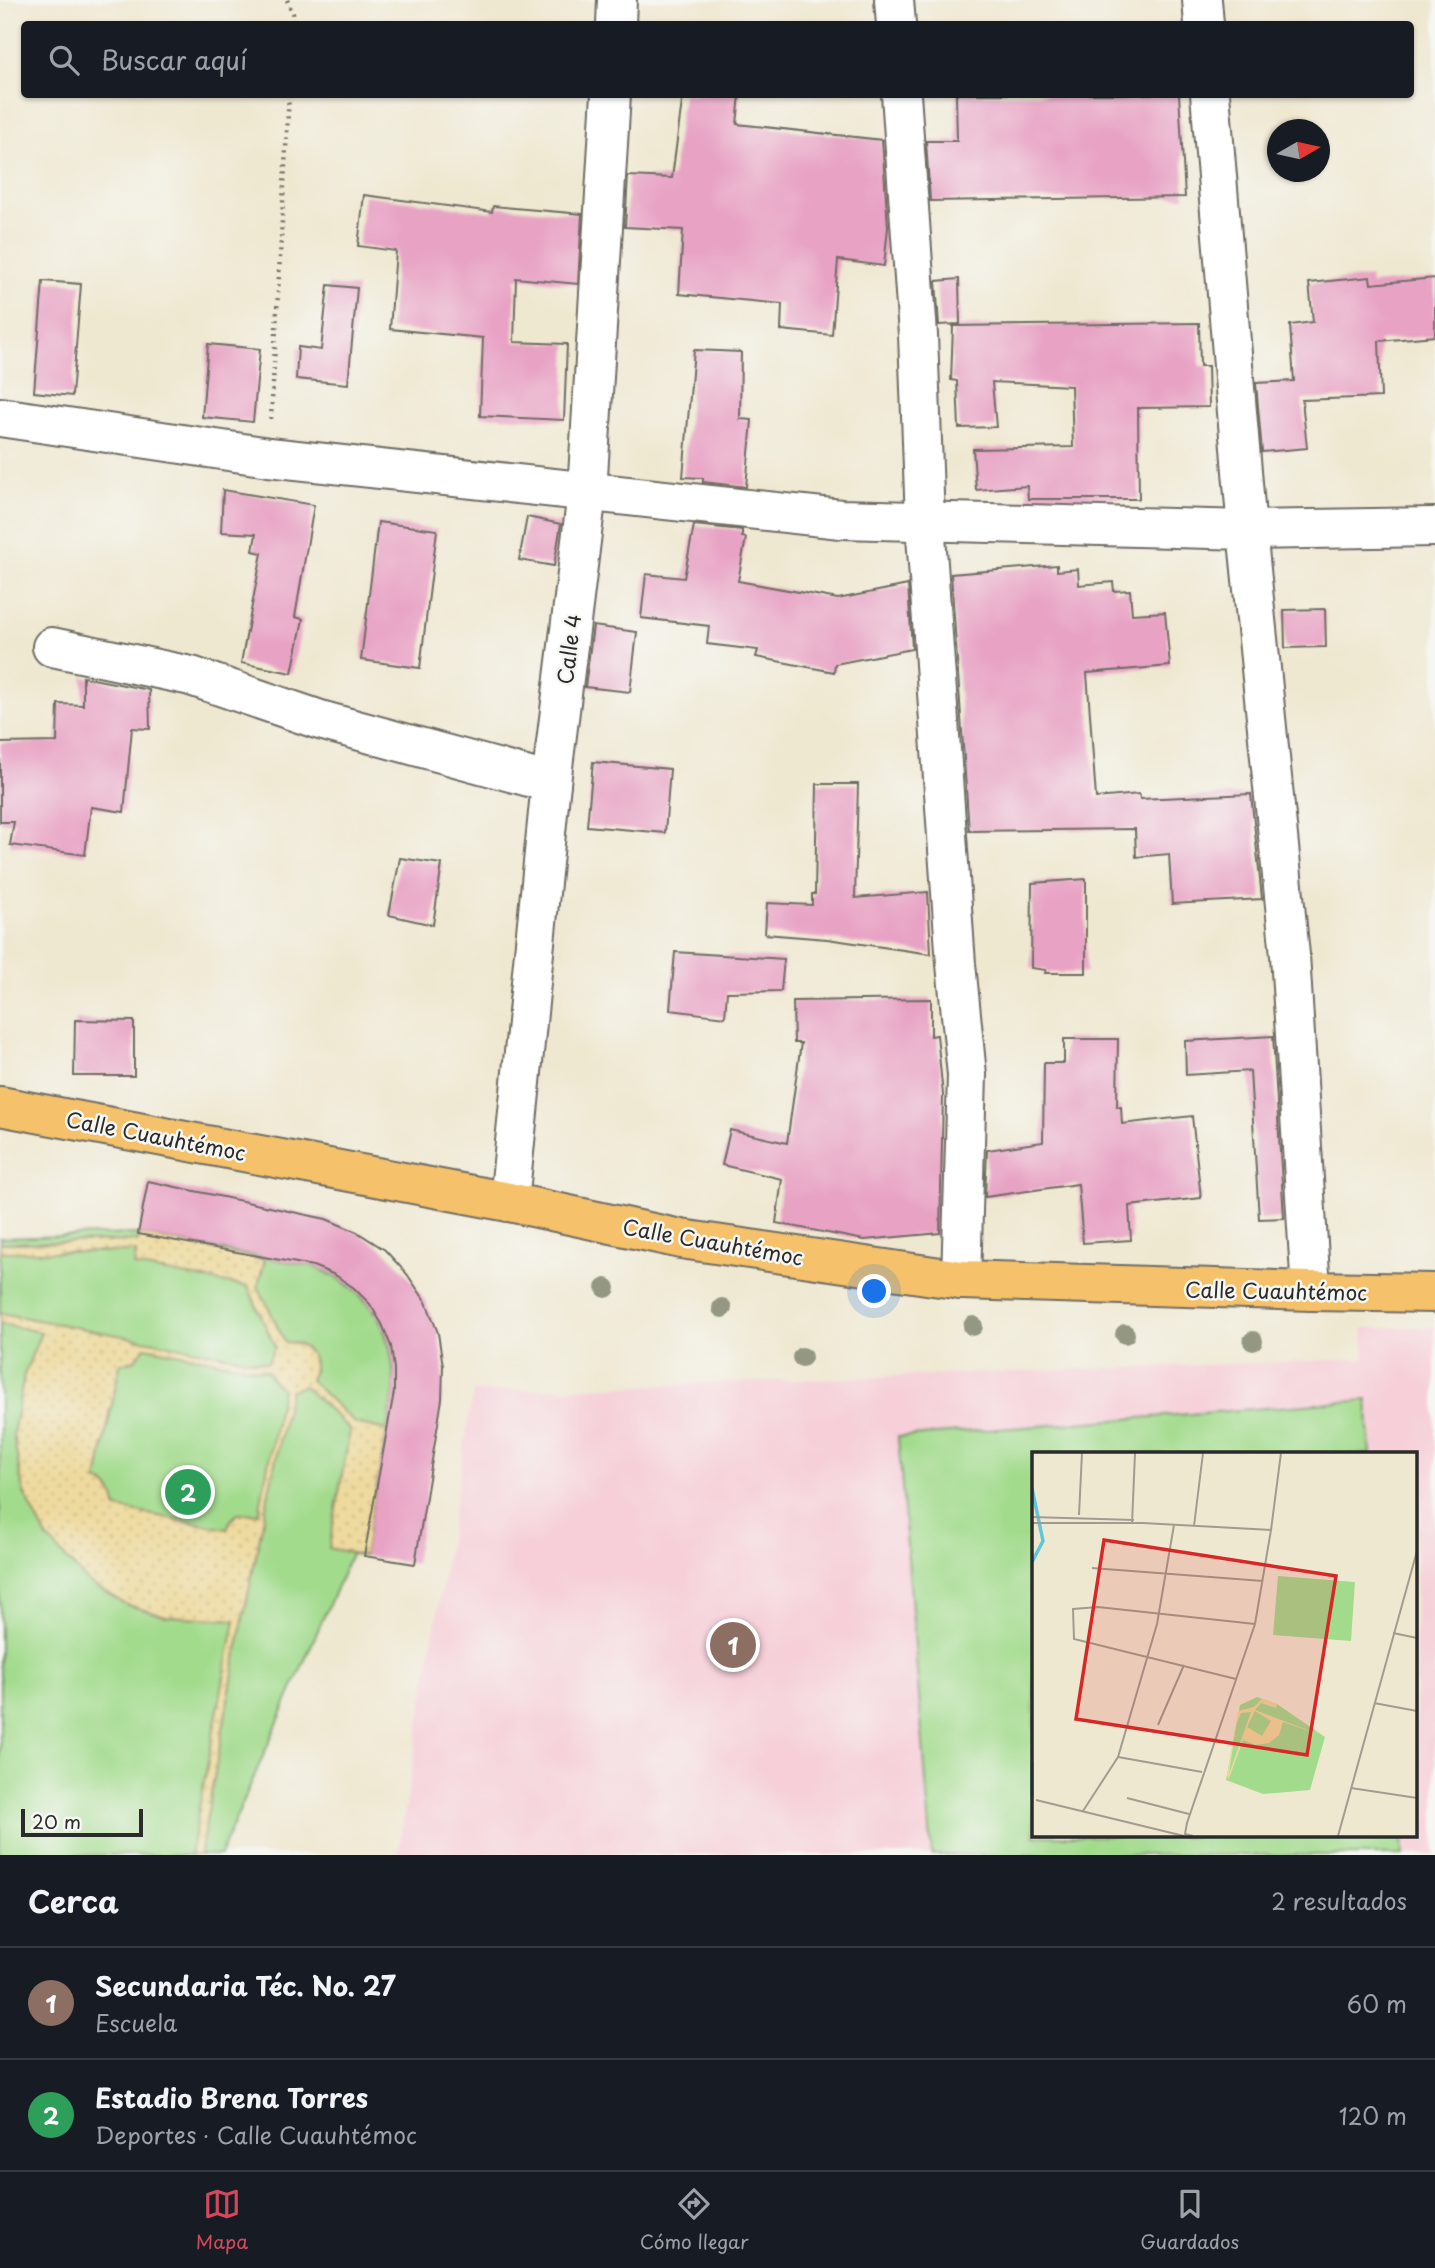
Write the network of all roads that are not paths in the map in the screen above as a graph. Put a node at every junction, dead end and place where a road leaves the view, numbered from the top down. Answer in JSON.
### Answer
{"nodes":[{"id":1,"x":617,"y":0,"type":"edge"},
{"id":2,"x":894,"y":0,"type":"edge"},
{"id":3,"x":1202,"y":0,"type":"edge"},
{"id":4,"x":616,"y":21,"type":"edge"},
{"id":5,"x":896,"y":21,"type":"edge"},
{"id":6,"x":1204,"y":21,"type":"edge"},
{"id":7,"x":611,"y":98,"type":"edge"},
{"id":8,"x":901,"y":98,"type":"edge"},
{"id":9,"x":1210,"y":98,"type":"edge"},
{"id":10,"x":0,"y":417,"type":"edge"},
{"id":11,"x":587,"y":493,"type":"junction"},
{"id":12,"x":925,"y":521,"type":"junction"},
{"id":13,"x":1435,"y":527,"type":"edge"},
{"id":14,"x":1247,"y":530,"type":"junction"},
{"id":15,"x":52,"y":647,"type":"dead end"},
{"id":16,"x":551,"y":783,"type":"junction"},
{"id":17,"x":0,"y":1106,"type":"edge"},
{"id":18,"x":509,"y":1202,"type":"junction"},
{"id":19,"x":961,"y":1280,"type":"junction"},
{"id":20,"x":1311,"y":1292,"type":"junction"},
{"id":21,"x":1435,"y":1293,"type":"edge"}],
"edges":[{"from":1,"to":4,"type":"street"},
{"from":2,"to":5,"type":"street"},
{"from":3,"to":6,"type":"street"},
{"from":7,"to":11,"type":"street","name":"Calle 4"},
{"from":8,"to":12,"type":"street"},
{"from":9,"to":14,"type":"street"},
{"from":10,"to":11,"type":"street"},
{"from":11,"to":12,"type":"street"},
{"from":11,"to":16,"type":"street","name":"Calle 4"},
{"from":12,"to":14,"type":"street"},
{"from":12,"to":19,"type":"street"},
{"from":13,"to":14,"type":"street"},
{"from":14,"to":20,"type":"street"},
{"from":15,"to":16,"type":"street"},
{"from":16,"to":18,"type":"street","name":"Calle 4"},
{"from":17,"to":18,"type":"main road","name":"Calle Cuauhtémoc"},
{"from":18,"to":19,"type":"main road","name":"Calle Cuauhtémoc"},
{"from":19,"to":20,"type":"main road","name":"Calle Cuauhtémoc"},
{"from":20,"to":21,"type":"main road","name":"Calle Cuauhtémoc"}]}
